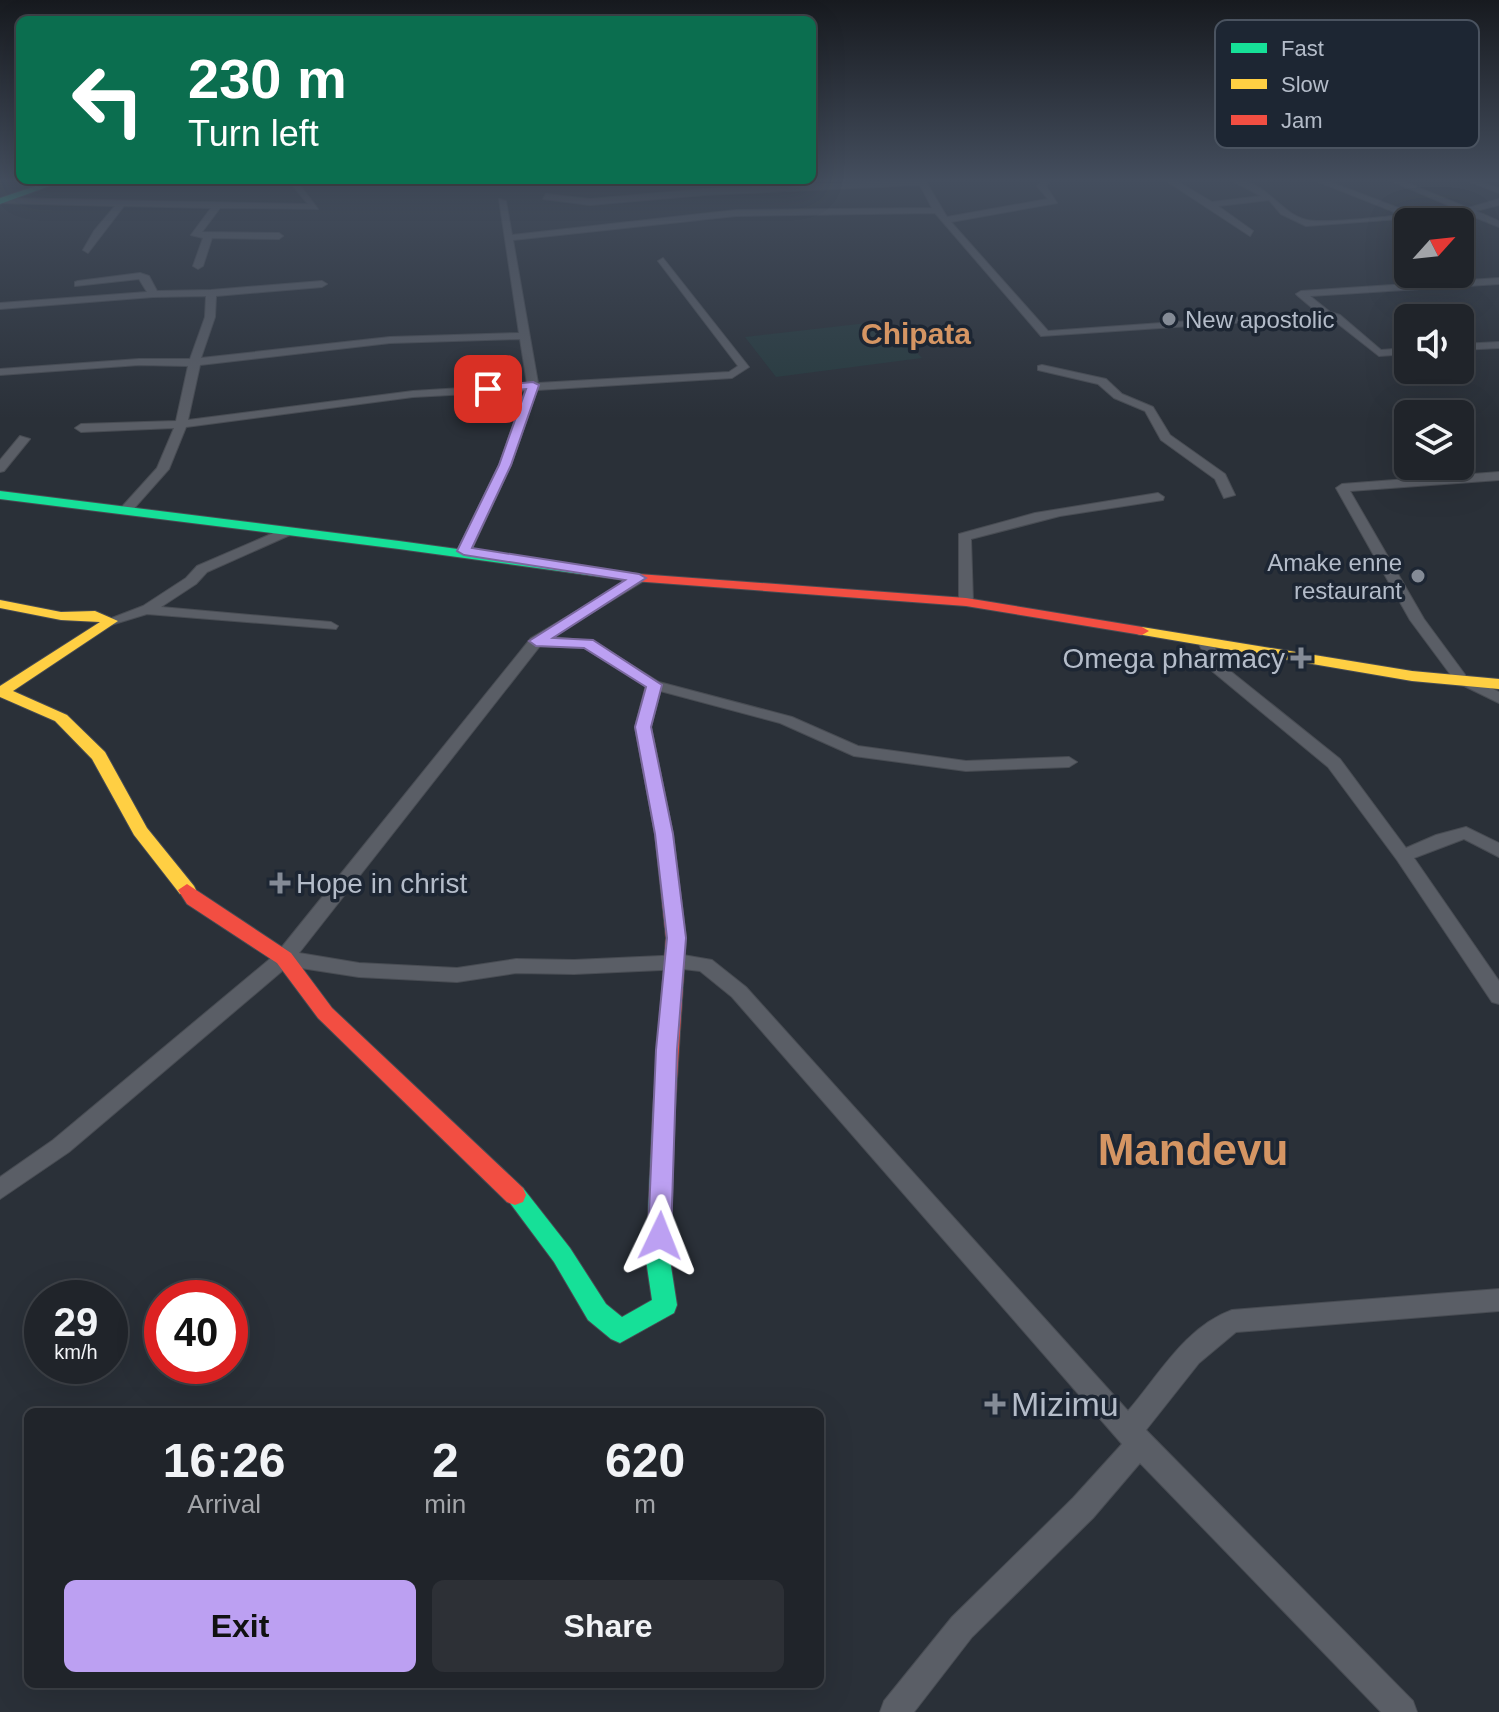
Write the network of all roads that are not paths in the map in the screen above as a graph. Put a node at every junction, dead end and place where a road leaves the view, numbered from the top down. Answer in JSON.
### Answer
{"nodes":[{"id":1,"x":200,"y":260,"type":"edge"},
{"id":2,"x":512,"y":260,"type":"edge"},
{"id":3,"x":981,"y":260,"type":"edge"},
{"id":4,"x":663,"y":261,"type":"dead end"},
{"id":5,"x":198,"y":266,"type":"dead end"},
{"id":6,"x":1499,"y":281,"type":"edge"},
{"id":7,"x":78,"y":284,"type":"dead end"},
{"id":8,"x":322,"y":284,"type":"dead end"},
{"id":9,"x":211,"y":293,"type":"junction"},
{"id":10,"x":153,"y":294,"type":"junction"},
{"id":11,"x":0,"y":306,"type":"edge"},
{"id":12,"x":1326,"y":314,"type":"junction"},
{"id":13,"x":525,"y":336,"type":"junction"},
{"id":14,"x":1499,"y":345,"type":"edge"},
{"id":15,"x":1474,"y":346,"type":"edge"},
{"id":16,"x":1394,"y":352,"type":"edge"},
{"id":17,"x":196,"y":360,"type":"junction"},
{"id":18,"x":1042,"y":368,"type":"dead end"},
{"id":19,"x":0,"y":372,"type":"edge"},
{"id":20,"x":533,"y":385,"type":"junction"},
{"id":21,"x":181,"y":424,"type":"junction"},
{"id":22,"x":81,"y":428,"type":"dead end"},
{"id":23,"x":24,"y":439,"type":"dead end"},
{"id":24,"x":0,"y":468,"type":"edge"},
{"id":25,"x":1499,"y":476,"type":"edge"},
{"id":26,"x":0,"y":495,"type":"edge"},
{"id":27,"x":1229,"y":495,"type":"dead end"},
{"id":28,"x":1158,"y":497,"type":"dead end"},
{"id":29,"x":125,"y":510,"type":"junction"},
{"id":30,"x":285,"y":532,"type":"junction"},
{"id":31,"x":464,"y":551,"type":"junction"},
{"id":32,"x":639,"y":578,"type":"junction"},
{"id":33,"x":966,"y":602,"type":"junction"},
{"id":34,"x":0,"y":604,"type":"edge"},
{"id":35,"x":147,"y":610,"type":"junction"},
{"id":36,"x":111,"y":621,"type":"junction"},
{"id":37,"x":331,"y":626,"type":"dead end"},
{"id":38,"x":536,"y":641,"type":"junction"},
{"id":39,"x":1205,"y":642,"type":"junction"},
{"id":40,"x":1461,"y":679,"type":"junction"},
{"id":41,"x":1499,"y":684,"type":"edge"},
{"id":42,"x":654,"y":685,"type":"junction"},
{"id":43,"x":1,"y":692,"type":"edge"},
{"id":44,"x":1499,"y":698,"type":"edge"},
{"id":45,"x":1069,"y":762,"type":"dead end"},
{"id":46,"x":1499,"y":851,"type":"edge"},
{"id":47,"x":1403,"y":856,"type":"junction"},
{"id":48,"x":284,"y":958,"type":"junction"},
{"id":49,"x":673,"y":962,"type":"junction"},
{"id":50,"x":1499,"y":997,"type":"edge"},
{"id":51,"x":0,"y":1189,"type":"edge"},
{"id":52,"x":1499,"y":1300,"type":"edge"},
{"id":53,"x":1134,"y":1437,"type":"junction"},
{"id":54,"x":895,"y":1712,"type":"edge"},
{"id":55,"x":1402,"y":1712,"type":"edge"}],
"edges":[{"from":1,"to":5,"type":"street"},
{"from":2,"to":13,"type":"street"},
{"from":3,"to":12,"type":"street"},
{"from":4,"to":20,"type":"street"},
{"from":6,"to":12,"type":"street"},
{"from":7,"to":10,"type":"street"},
{"from":8,"to":9,"type":"street"},
{"from":9,"to":10,"type":"street"},
{"from":9,"to":17,"type":"street"},
{"from":10,"to":11,"type":"street"},
{"from":12,"to":16,"type":"street"},
{"from":13,"to":17,"type":"street"},
{"from":13,"to":20,"type":"street"},
{"from":14,"to":15,"type":"street"},
{"from":17,"to":19,"type":"street"},
{"from":17,"to":21,"type":"street"},
{"from":18,"to":27,"type":"street"},
{"from":20,"to":21,"type":"street"},
{"from":20,"to":31,"type":"street"},
{"from":21,"to":22,"type":"street"},
{"from":21,"to":29,"type":"street"},
{"from":23,"to":24,"type":"street"},
{"from":25,"to":40,"type":"street"},
{"from":26,"to":29,"type":"street"},
{"from":28,"to":33,"type":"street"},
{"from":29,"to":30,"type":"street"},
{"from":30,"to":31,"type":"street"},
{"from":30,"to":35,"type":"street"},
{"from":31,"to":32,"type":"street"},
{"from":32,"to":33,"type":"street"},
{"from":32,"to":38,"type":"street"},
{"from":33,"to":39,"type":"street"},
{"from":34,"to":36,"type":"street"},
{"from":35,"to":36,"type":"street"},
{"from":35,"to":37,"type":"street"},
{"from":36,"to":43,"type":"street"},
{"from":38,"to":42,"type":"street"},
{"from":38,"to":48,"type":"street"},
{"from":39,"to":40,"type":"street"},
{"from":39,"to":47,"type":"street"},
{"from":40,"to":41,"type":"street"},
{"from":40,"to":44,"type":"street"},
{"from":42,"to":45,"type":"street"},
{"from":42,"to":49,"type":"street"},
{"from":43,"to":48,"type":"street"},
{"from":46,"to":47,"type":"street"},
{"from":47,"to":50,"type":"street"},
{"from":48,"to":49,"type":"street"},
{"from":48,"to":49,"type":"street"},
{"from":48,"to":51,"type":"street"},
{"from":49,"to":53,"type":"street"},
{"from":52,"to":53,"type":"street"},
{"from":53,"to":54,"type":"street"},
{"from":53,"to":55,"type":"street"}]}
